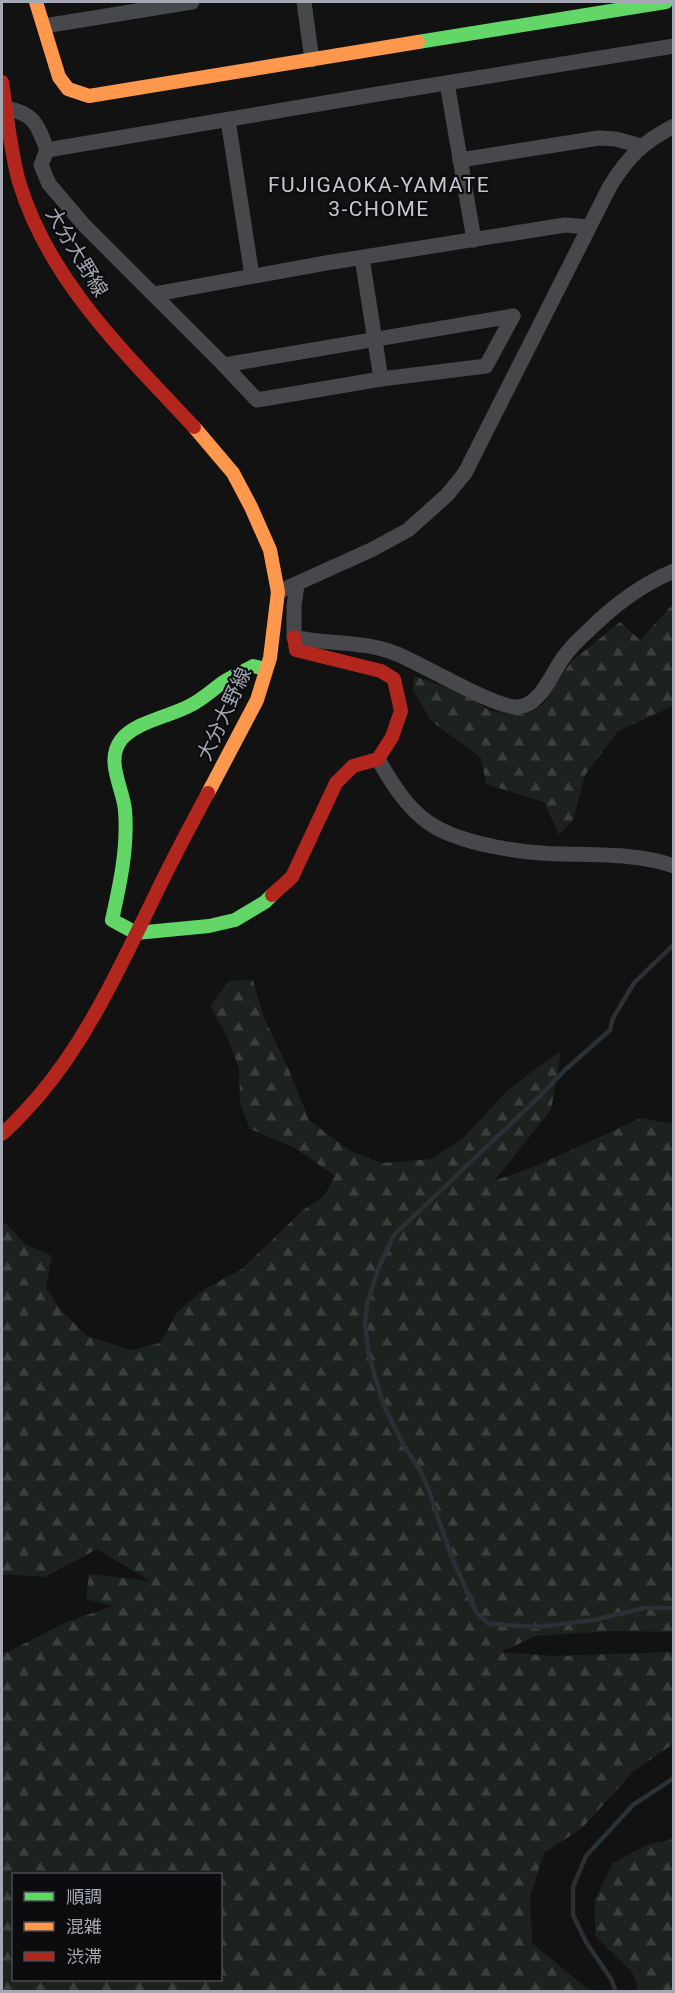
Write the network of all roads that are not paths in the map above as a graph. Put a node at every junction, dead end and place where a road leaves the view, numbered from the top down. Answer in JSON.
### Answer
{"nodes":[{"id":1,"x":36,"y":2,"type":"edge"},
{"id":2,"x":192,"y":2,"type":"edge"},
{"id":3,"x":304,"y":2,"type":"edge"},
{"id":4,"x":666,"y":2,"type":"edge"},
{"id":5,"x":620,"y":5,"type":"edge"},
{"id":6,"x":44,"y":26,"type":"junction"},
{"id":7,"x":674,"y":46,"type":"edge"},
{"id":8,"x":312,"y":60,"type":"junction"},
{"id":9,"x":2,"y":82,"type":"edge"},
{"id":10,"x":447,"y":82,"type":"junction"},
{"id":11,"x":5,"y":108,"type":"junction"},
{"id":12,"x":228,"y":120,"type":"junction"},
{"id":13,"x":674,"y":126,"type":"edge"},
{"id":14,"x":641,"y":146,"type":"junction"},
{"id":15,"x":47,"y":150,"type":"junction"},
{"id":16,"x":460,"y":160,"type":"junction"},
{"id":17,"x":588,"y":227,"type":"junction"},
{"id":18,"x":474,"y":240,"type":"junction"},
{"id":19,"x":362,"y":258,"type":"junction"},
{"id":20,"x":252,"y":276,"type":"junction"},
{"id":21,"x":155,"y":294,"type":"junction"},
{"id":22,"x":374,"y":339,"type":"junction"},
{"id":23,"x":224,"y":365,"type":"junction"},
{"id":24,"x":381,"y":379,"type":"junction"},
{"id":25,"x":674,"y":571,"type":"edge"},
{"id":26,"x":297,"y":585,"type":"junction"},
{"id":27,"x":278,"y":592,"type":"junction"},
{"id":28,"x":294,"y":637,"type":"junction"},
{"id":29,"x":266,"y":669,"type":"junction"},
{"id":30,"x":378,"y":759,"type":"junction"},
{"id":31,"x":674,"y":866,"type":"edge"},
{"id":32,"x":136,"y":933,"type":"junction"},
{"id":33,"x":2,"y":1134,"type":"edge"}],
"edges":[{"from":1,"to":6,"type":"street"},
{"from":2,"to":6,"type":"street"},
{"from":3,"to":8,"type":"street"},
{"from":4,"to":5,"type":"street"},
{"from":5,"to":8,"type":"street"},
{"from":6,"to":8,"type":"street"},
{"from":7,"to":10,"type":"street"},
{"from":9,"to":11,"type":"street","name":"大分大野線"},
{"from":10,"to":12,"type":"street"},
{"from":10,"to":16,"type":"street"},
{"from":11,"to":15,"type":"street"},
{"from":11,"to":27,"type":"street","name":"大分大野線"},
{"from":12,"to":15,"type":"street"},
{"from":12,"to":20,"type":"street"},
{"from":13,"to":14,"type":"street"},
{"from":14,"to":16,"type":"street"},
{"from":14,"to":17,"type":"street"},
{"from":15,"to":21,"type":"street"},
{"from":16,"to":18,"type":"street"},
{"from":17,"to":18,"type":"street"},
{"from":17,"to":26,"type":"street"},
{"from":18,"to":19,"type":"street"},
{"from":19,"to":20,"type":"street"},
{"from":19,"to":22,"type":"street"},
{"from":20,"to":21,"type":"street"},
{"from":21,"to":23,"type":"street"},
{"from":22,"to":23,"type":"street"},
{"from":22,"to":24,"type":"street"},
{"from":22,"to":24,"type":"street"},
{"from":23,"to":24,"type":"street"},
{"from":25,"to":28,"type":"street"},
{"from":26,"to":27,"type":"street"},
{"from":26,"to":28,"type":"street"},
{"from":27,"to":29,"type":"street","name":"大分大野線"},
{"from":28,"to":30,"type":"street"},
{"from":29,"to":32,"type":"street","name":"大分大野線"},
{"from":29,"to":32,"type":"street"},
{"from":30,"to":31,"type":"street"},
{"from":30,"to":32,"type":"street"},
{"from":32,"to":33,"type":"street","name":"大分大野線"}]}
